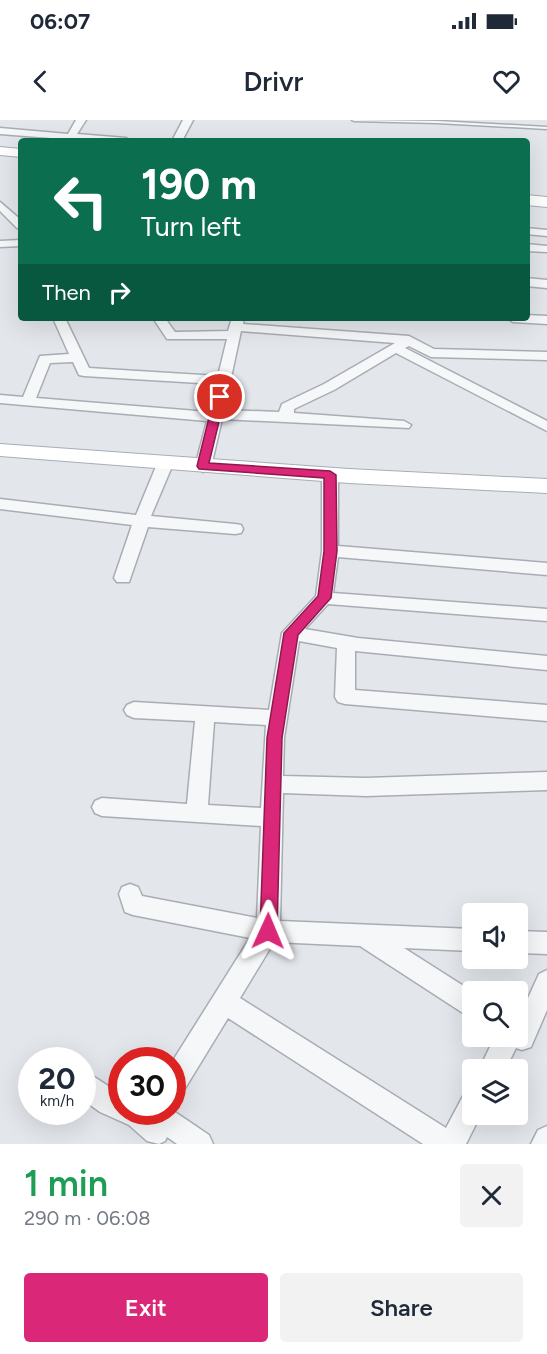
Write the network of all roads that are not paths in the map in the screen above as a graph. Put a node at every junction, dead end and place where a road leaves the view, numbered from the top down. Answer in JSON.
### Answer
{"nodes":[{"id":1,"x":81,"y":120,"type":"edge"},
{"id":2,"x":188,"y":120,"type":"edge"},
{"id":3,"x":354,"y":120,"type":"edge"},
{"id":4,"x":547,"y":129,"type":"edge"},
{"id":5,"x":0,"y":131,"type":"edge"},
{"id":6,"x":71,"y":137,"type":"junction"},
{"id":7,"x":85,"y":138,"type":"edge"},
{"id":8,"x":179,"y":138,"type":"edge"},
{"id":9,"x":0,"y":151,"type":"edge"},
{"id":10,"x":18,"y":153,"type":"edge"},
{"id":11,"x":0,"y":163,"type":"edge"},
{"id":12,"x":18,"y":165,"type":"edge"},
{"id":13,"x":530,"y":188,"type":"edge"},
{"id":14,"x":547,"y":188,"type":"edge"},
{"id":15,"x":530,"y":200,"type":"edge"},
{"id":16,"x":547,"y":202,"type":"edge"},
{"id":17,"x":0,"y":205,"type":"edge"},
{"id":18,"x":0,"y":218,"type":"edge"},
{"id":19,"x":17,"y":222,"type":"edge"},
{"id":20,"x":530,"y":231,"type":"edge"},
{"id":21,"x":547,"y":233,"type":"edge"},
{"id":22,"x":18,"y":243,"type":"edge"},
{"id":23,"x":0,"y":244,"type":"edge"},
{"id":24,"x":530,"y":248,"type":"edge"},
{"id":25,"x":547,"y":249,"type":"edge"},
{"id":26,"x":530,"y":282,"type":"edge"},
{"id":27,"x":547,"y":284,"type":"edge"},
{"id":28,"x":530,"y":319,"type":"edge"},
{"id":29,"x":547,"y":320,"type":"edge"},
{"id":30,"x":60,"y":321,"type":"edge"},
{"id":31,"x":161,"y":321,"type":"edge"},
{"id":32,"x":236,"y":327,"type":"edge"},
{"id":33,"x":409,"y":340,"type":"junction"},
{"id":34,"x":396,"y":348,"type":"junction"},
{"id":35,"x":547,"y":356,"type":"edge"},
{"id":36,"x":77,"y":358,"type":"junction"},
{"id":37,"x":224,"y":380,"type":"junction"},
{"id":38,"x":0,"y":399,"type":"edge"},
{"id":39,"x":28,"y":401,"type":"junction"},
{"id":40,"x":215,"y":415,"type":"junction"},
{"id":41,"x":286,"y":417,"type":"junction"},
{"id":42,"x":404,"y":424,"type":"dead end"},
{"id":43,"x":547,"y":427,"type":"edge"},
{"id":44,"x":2,"y":454,"type":"edge"},
{"id":45,"x":165,"y":464,"type":"junction"},
{"id":46,"x":203,"y":466,"type":"junction"},
{"id":47,"x":330,"y":475,"type":"junction"},
{"id":48,"x":547,"y":486,"type":"edge"},
{"id":49,"x":0,"y":504,"type":"edge"},
{"id":50,"x":142,"y":519,"type":"junction"},
{"id":51,"x":235,"y":528,"type":"dead end"},
{"id":52,"x":330,"y":551,"type":"junction"},
{"id":53,"x":547,"y":569,"type":"edge"},
{"id":54,"x":123,"y":578,"type":"dead end"},
{"id":55,"x":324,"y":598,"type":"junction"},
{"id":56,"x":547,"y":615,"type":"edge"},
{"id":57,"x":291,"y":633,"type":"junction"},
{"id":58,"x":346,"y":643,"type":"junction"},
{"id":59,"x":547,"y":663,"type":"edge"},
{"id":60,"x":134,"y":710,"type":"dead end"},
{"id":61,"x":547,"y":713,"type":"edge"},
{"id":62,"x":205,"y":714,"type":"junction"},
{"id":63,"x":277,"y":718,"type":"junction"},
{"id":64,"x":547,"y":781,"type":"edge"},
{"id":65,"x":272,"y":784,"type":"junction"},
{"id":66,"x":102,"y":807,"type":"dead end"},
{"id":67,"x":197,"y":813,"type":"junction"},
{"id":68,"x":271,"y":818,"type":"junction"},
{"id":69,"x":130,"y":894,"type":"dead end"},
{"id":70,"x":268,"y":931,"type":"junction"},
{"id":71,"x":361,"y":934,"type":"junction"},
{"id":72,"x":462,"y":939,"type":"edge"},
{"id":73,"x":528,"y":942,"type":"edge"},
{"id":74,"x":547,"y":943,"type":"edge"},
{"id":75,"x":547,"y":982,"type":"edge"},
{"id":76,"x":462,"y":999,"type":"edge"},
{"id":77,"x":224,"y":1002,"type":"junction"},
{"id":78,"x":528,"y":1025,"type":"edge"},
{"id":79,"x":186,"y":1063,"type":"edge"},
{"id":80,"x":462,"y":1123,"type":"edge"},
{"id":81,"x":157,"y":1127,"type":"edge"},
{"id":82,"x":547,"y":1139,"type":"edge"},
{"id":83,"x":200,"y":1144,"type":"edge"},
{"id":84,"x":450,"y":1144,"type":"edge"},
{"id":85,"x":544,"y":1144,"type":"edge"}],
"edges":[{"from":1,"to":6,"type":"street"},
{"from":2,"to":8,"type":"street"},
{"from":3,"to":4,"type":"lane"},
{"from":5,"to":6,"type":"street"},
{"from":6,"to":7,"type":"street"},
{"from":9,"to":10,"type":"street"},
{"from":11,"to":12,"type":"street"},
{"from":13,"to":14,"type":"street"},
{"from":15,"to":16,"type":"street"},
{"from":17,"to":19,"type":"street"},
{"from":18,"to":19,"type":"street"},
{"from":20,"to":21,"type":"street"},
{"from":22,"to":23,"type":"street"},
{"from":24,"to":25,"type":"street"},
{"from":26,"to":27,"type":"street"},
{"from":28,"to":29,"type":"street"},
{"from":30,"to":36,"type":"street"},
{"from":31,"to":32,"type":"street"},
{"from":32,"to":33,"type":"street"},
{"from":32,"to":37,"type":"street"},
{"from":33,"to":34,"type":"street"},
{"from":33,"to":35,"type":"street"},
{"from":34,"to":41,"type":"street"},
{"from":34,"to":43,"type":"street"},
{"from":36,"to":37,"type":"street"},
{"from":36,"to":39,"type":"street"},
{"from":37,"to":40,"type":"street"},
{"from":38,"to":39,"type":"street"},
{"from":39,"to":40,"type":"street"},
{"from":40,"to":41,"type":"street"},
{"from":40,"to":46,"type":"street"},
{"from":41,"to":42,"type":"street"},
{"from":44,"to":45,"type":"street"},
{"from":45,"to":46,"type":"street"},
{"from":45,"to":50,"type":"street"},
{"from":46,"to":47,"type":"street"},
{"from":47,"to":48,"type":"street"},
{"from":47,"to":52,"type":"street"},
{"from":49,"to":50,"type":"street"},
{"from":50,"to":51,"type":"street"},
{"from":50,"to":54,"type":"street"},
{"from":52,"to":53,"type":"street"},
{"from":52,"to":55,"type":"street"},
{"from":55,"to":56,"type":"street"},
{"from":55,"to":57,"type":"street"},
{"from":57,"to":58,"type":"street"},
{"from":57,"to":63,"type":"street"},
{"from":58,"to":59,"type":"street"},
{"from":58,"to":61,"type":"street"},
{"from":60,"to":62,"type":"street"},
{"from":62,"to":63,"type":"street"},
{"from":62,"to":67,"type":"street"},
{"from":63,"to":65,"type":"street"},
{"from":64,"to":65,"type":"street"},
{"from":65,"to":68,"type":"street"},
{"from":66,"to":67,"type":"street"},
{"from":67,"to":68,"type":"street"},
{"from":68,"to":70,"type":"street"},
{"from":69,"to":70,"type":"street"},
{"from":70,"to":71,"type":"street"},
{"from":70,"to":77,"type":"street"},
{"from":71,"to":72,"type":"street"},
{"from":71,"to":76,"type":"street"},
{"from":73,"to":74,"type":"street"},
{"from":75,"to":78,"type":"street"},
{"from":77,"to":79,"type":"street"},
{"from":77,"to":84,"type":"street"},
{"from":80,"to":84,"type":"street"},
{"from":81,"to":83,"type":"street"},
{"from":82,"to":85,"type":"street"}]}
